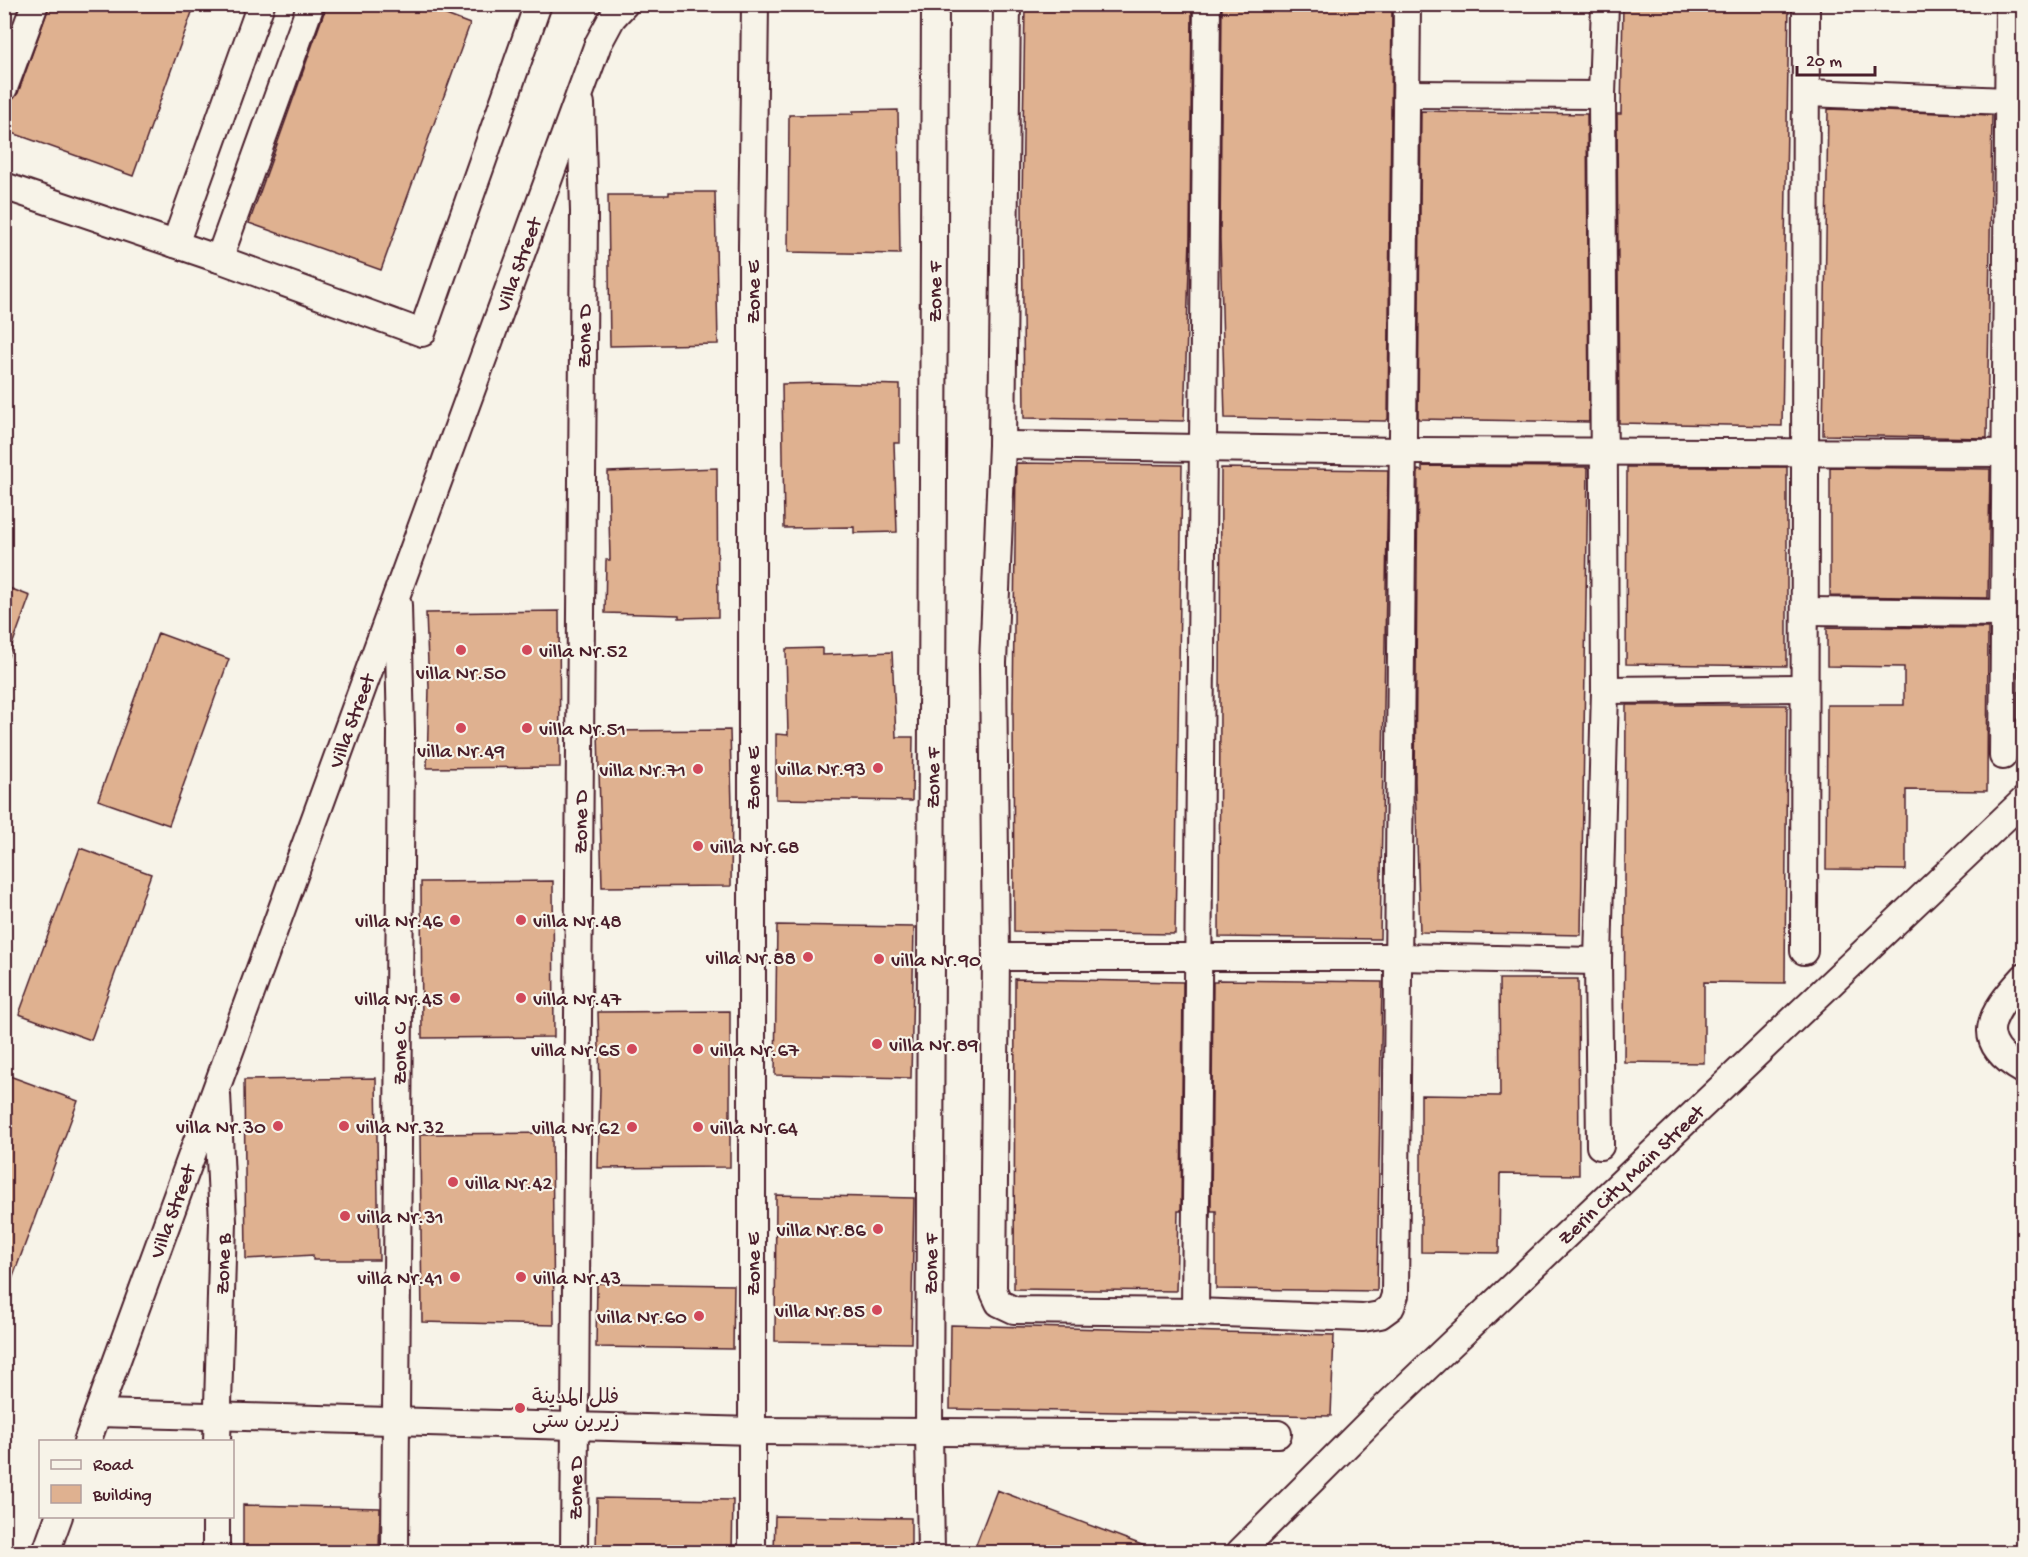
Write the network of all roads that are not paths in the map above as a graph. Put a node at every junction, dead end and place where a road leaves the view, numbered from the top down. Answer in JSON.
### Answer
{"nodes":[{"id":1,"x":35,"y":4,"type":"edge"},
{"id":2,"x":261,"y":4,"type":"edge"},
{"id":3,"x":310,"y":4,"type":"edge"},
{"id":4,"x":538,"y":4,"type":"edge"},
{"id":5,"x":625,"y":4,"type":"edge"},
{"id":6,"x":755,"y":4,"type":"edge"},
{"id":7,"x":935,"y":4,"type":"edge"},
{"id":8,"x":1007,"y":4,"type":"edge"},
{"id":9,"x":1207,"y":4,"type":"edge"},
{"id":10,"x":1407,"y":4,"type":"edge"},
{"id":11,"x":1605,"y":4,"type":"edge"},
{"id":12,"x":1806,"y":4,"type":"edge"},
{"id":13,"x":2009,"y":4,"type":"edge"},
{"id":14,"x":4,"y":88,"type":"edge"},
{"id":15,"x":580,"y":92,"type":"junction"},
{"id":16,"x":1808,"y":93,"type":"junction"},
{"id":17,"x":1407,"y":94,"type":"junction"},
{"id":18,"x":1602,"y":95,"type":"junction"},
{"id":19,"x":2007,"y":101,"type":"junction"},
{"id":20,"x":4,"y":186,"type":"edge"},
{"id":21,"x":175,"y":244,"type":"junction"},
{"id":22,"x":219,"y":259,"type":"junction"},
{"id":23,"x":1002,"y":445,"type":"junction"},
{"id":24,"x":1203,"y":450,"type":"junction"},
{"id":25,"x":1403,"y":451,"type":"junction"},
{"id":26,"x":1605,"y":453,"type":"junction"},
{"id":27,"x":1806,"y":453,"type":"junction"},
{"id":28,"x":2014,"y":453,"type":"edge"},
{"id":29,"x":398,"y":593,"type":"junction"},
{"id":30,"x":1805,"y":611,"type":"junction"},
{"id":31,"x":2003,"y":613,"type":"junction"},
{"id":32,"x":1803,"y":688,"type":"junction"},
{"id":33,"x":1605,"y":690,"type":"junction"},
{"id":34,"x":2003,"y":756,"type":"dead end"},
{"id":35,"x":2024,"y":800,"type":"edge"},
{"id":36,"x":1803,"y":951,"type":"dead end"},
{"id":37,"x":1198,"y":956,"type":"junction"},
{"id":38,"x":996,"y":957,"type":"junction"},
{"id":39,"x":1397,"y":957,"type":"junction"},
{"id":40,"x":1598,"y":962,"type":"junction"},
{"id":41,"x":2024,"y":977,"type":"edge"},
{"id":42,"x":2024,"y":1071,"type":"edge"},
{"id":43,"x":216,"y":1087,"type":"junction"},
{"id":44,"x":1600,"y":1146,"type":"dead end"},
{"id":45,"x":1195,"y":1312,"type":"junction"},
{"id":46,"x":98,"y":1413,"type":"junction"},
{"id":47,"x":217,"y":1415,"type":"junction"},
{"id":48,"x":397,"y":1420,"type":"junction"},
{"id":49,"x":575,"y":1424,"type":"junction"},
{"id":50,"x":753,"y":1431,"type":"junction"},
{"id":51,"x":929,"y":1432,"type":"junction"},
{"id":52,"x":1278,"y":1434,"type":"dead end"},
{"id":53,"x":88,"y":1440,"type":"edge"},
{"id":54,"x":217,"y":1440,"type":"edge"},
{"id":55,"x":58,"y":1518,"type":"edge"},
{"id":56,"x":216,"y":1518,"type":"edge"},
{"id":57,"x":46,"y":1552,"type":"edge"},
{"id":58,"x":216,"y":1552,"type":"edge"},
{"id":59,"x":394,"y":1552,"type":"edge"},
{"id":60,"x":574,"y":1552,"type":"edge"},
{"id":61,"x":752,"y":1552,"type":"edge"},
{"id":62,"x":931,"y":1552,"type":"edge"},
{"id":63,"x":1240,"y":1552,"type":"edge"}],
"edges":[{"from":1,"to":14,"type":"street"},
{"from":2,"to":21,"type":"street"},
{"from":3,"to":22,"type":"street"},
{"from":4,"to":22,"type":"street"},
{"from":5,"to":15,"type":"street","name":"Villa Street"},
{"from":6,"to":50,"type":"street","name":"Zone E"},
{"from":7,"to":51,"type":"street","name":"Zone F"},
{"from":8,"to":23,"type":"street"},
{"from":9,"to":24,"type":"street"},
{"from":10,"to":17,"type":"street"},
{"from":11,"to":18,"type":"street"},
{"from":12,"to":16,"type":"street"},
{"from":13,"to":19,"type":"street"},
{"from":15,"to":29,"type":"street","name":"Villa Street"},
{"from":15,"to":49,"type":"street","name":"Zone D"},
{"from":16,"to":19,"type":"street"},
{"from":16,"to":27,"type":"street"},
{"from":17,"to":18,"type":"street"},
{"from":17,"to":25,"type":"street"},
{"from":18,"to":26,"type":"street"},
{"from":19,"to":28,"type":"street"},
{"from":20,"to":21,"type":"street"},
{"from":21,"to":22,"type":"street"},
{"from":23,"to":24,"type":"street"},
{"from":23,"to":38,"type":"street"},
{"from":24,"to":25,"type":"street"},
{"from":24,"to":37,"type":"street"},
{"from":25,"to":26,"type":"street"},
{"from":25,"to":39,"type":"street"},
{"from":26,"to":27,"type":"street"},
{"from":26,"to":33,"type":"street"},
{"from":27,"to":28,"type":"street"},
{"from":27,"to":30,"type":"street"},
{"from":28,"to":31,"type":"street"},
{"from":29,"to":43,"type":"street","name":"Villa Street"},
{"from":29,"to":48,"type":"street","name":"Zone C"},
{"from":30,"to":31,"type":"street"},
{"from":30,"to":32,"type":"street"},
{"from":31,"to":34,"type":"street"},
{"from":32,"to":33,"type":"street"},
{"from":32,"to":36,"type":"street"},
{"from":33,"to":40,"type":"street"},
{"from":35,"to":63,"type":"street","name":"Zerin City Main Street"},
{"from":37,"to":38,"type":"street"},
{"from":37,"to":39,"type":"street"},
{"from":37,"to":45,"type":"street"},
{"from":38,"to":45,"type":"street"},
{"from":39,"to":40,"type":"street"},
{"from":39,"to":45,"type":"street"},
{"from":40,"to":44,"type":"street"},
{"from":41,"to":42,"type":"street"},
{"from":43,"to":46,"type":"street","name":"Villa Street"},
{"from":43,"to":47,"type":"street","name":"Zone B"},
{"from":46,"to":47,"type":"street"},
{"from":46,"to":53,"type":"street","name":"Villa Street"},
{"from":47,"to":48,"type":"street"},
{"from":47,"to":54,"type":"street","name":"Zone B"},
{"from":48,"to":49,"type":"street"},
{"from":48,"to":59,"type":"street","name":"Zone C"},
{"from":49,"to":50,"type":"street"},
{"from":49,"to":60,"type":"street","name":"Zone D"},
{"from":50,"to":51,"type":"street"},
{"from":50,"to":61,"type":"street","name":"Zone E"},
{"from":51,"to":52,"type":"street"},
{"from":51,"to":62,"type":"street","name":"Zone F"},
{"from":55,"to":57,"type":"street"},
{"from":56,"to":58,"type":"street"}]}
